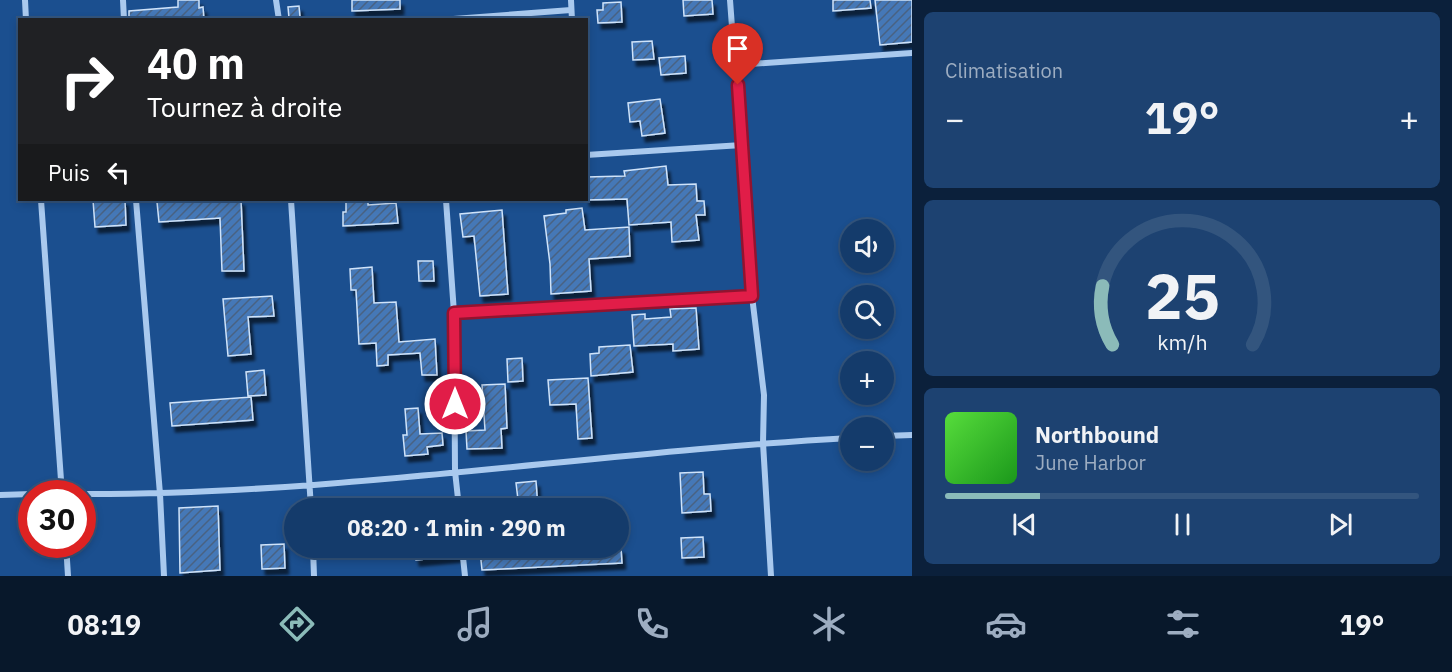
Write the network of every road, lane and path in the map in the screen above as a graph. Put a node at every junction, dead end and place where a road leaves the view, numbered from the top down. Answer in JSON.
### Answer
{"nodes":[{"id":1,"x":24,"y":0,"type":"edge"},
{"id":2,"x":123,"y":0,"type":"edge"},
{"id":3,"x":276,"y":0,"type":"edge"},
{"id":4,"x":571,"y":0,"type":"edge"},
{"id":5,"x":730,"y":0,"type":"edge"},
{"id":6,"x":571,"y":10,"type":"junction"},
{"id":7,"x":26,"y":18,"type":"edge"},
{"id":8,"x":124,"y":18,"type":"edge"},
{"id":9,"x":279,"y":18,"type":"edge"},
{"id":10,"x":466,"y":18,"type":"edge"},
{"id":11,"x":572,"y":18,"type":"edge"},
{"id":12,"x":912,"y":53,"type":"edge"},
{"id":13,"x":736,"y":65,"type":"junction"},
{"id":14,"x":742,"y":146,"type":"junction"},
{"id":15,"x":588,"y":155,"type":"edge"},
{"id":16,"x":41,"y":201,"type":"edge"},
{"id":17,"x":136,"y":201,"type":"edge"},
{"id":18,"x":291,"y":201,"type":"edge"},
{"id":19,"x":446,"y":201,"type":"edge"},
{"id":20,"x":752,"y":296,"type":"junction"},
{"id":21,"x":454,"y":313,"type":"junction"},
{"id":22,"x":912,"y":435,"type":"edge"},
{"id":23,"x":894,"y":436,"type":"edge"},
{"id":24,"x":840,"y":439,"type":"edge"},
{"id":25,"x":763,"y":443,"type":"junction"},
{"id":26,"x":455,"y":471,"type":"junction"},
{"id":27,"x":62,"y":480,"type":"edge"},
{"id":28,"x":310,"y":485,"type":"junction"},
{"id":29,"x":0,"y":494,"type":"edge"},
{"id":30,"x":18,"y":494,"type":"edge"},
{"id":31,"x":96,"y":494,"type":"edge"},
{"id":32,"x":160,"y":494,"type":"junction"},
{"id":33,"x":311,"y":498,"type":"edge"},
{"id":34,"x":458,"y":498,"type":"edge"},
{"id":35,"x":67,"y":558,"type":"edge"},
{"id":36,"x":313,"y":558,"type":"edge"},
{"id":37,"x":463,"y":558,"type":"edge"},
{"id":38,"x":68,"y":576,"type":"edge"},
{"id":39,"x":164,"y":576,"type":"edge"},
{"id":40,"x":314,"y":576,"type":"edge"},
{"id":41,"x":465,"y":576,"type":"edge"},
{"id":42,"x":771,"y":576,"type":"edge"}],
"edges":[{"from":1,"to":7,"type":"street"},
{"from":2,"to":8,"type":"street"},
{"from":3,"to":9,"type":"street"},
{"from":4,"to":6,"type":"street"},
{"from":5,"to":13,"type":"street"},
{"from":6,"to":10,"type":"street"},
{"from":6,"to":11,"type":"street"},
{"from":12,"to":13,"type":"street"},
{"from":13,"to":14,"type":"street"},
{"from":14,"to":15,"type":"street"},
{"from":14,"to":20,"type":"street"},
{"from":16,"to":27,"type":"street"},
{"from":17,"to":32,"type":"street"},
{"from":18,"to":28,"type":"street"},
{"from":19,"to":21,"type":"street"},
{"from":20,"to":21,"type":"street"},
{"from":20,"to":25,"type":"street"},
{"from":21,"to":26,"type":"street"},
{"from":22,"to":23,"type":"street"},
{"from":24,"to":25,"type":"street"},
{"from":25,"to":26,"type":"street"},
{"from":25,"to":42,"type":"street"},
{"from":26,"to":28,"type":"street"},
{"from":26,"to":34,"type":"street"},
{"from":28,"to":32,"type":"street"},
{"from":28,"to":33,"type":"street"},
{"from":29,"to":30,"type":"street"},
{"from":31,"to":32,"type":"street"},
{"from":32,"to":39,"type":"street"},
{"from":35,"to":38,"type":"street"},
{"from":36,"to":40,"type":"street"},
{"from":37,"to":41,"type":"street"}]}
